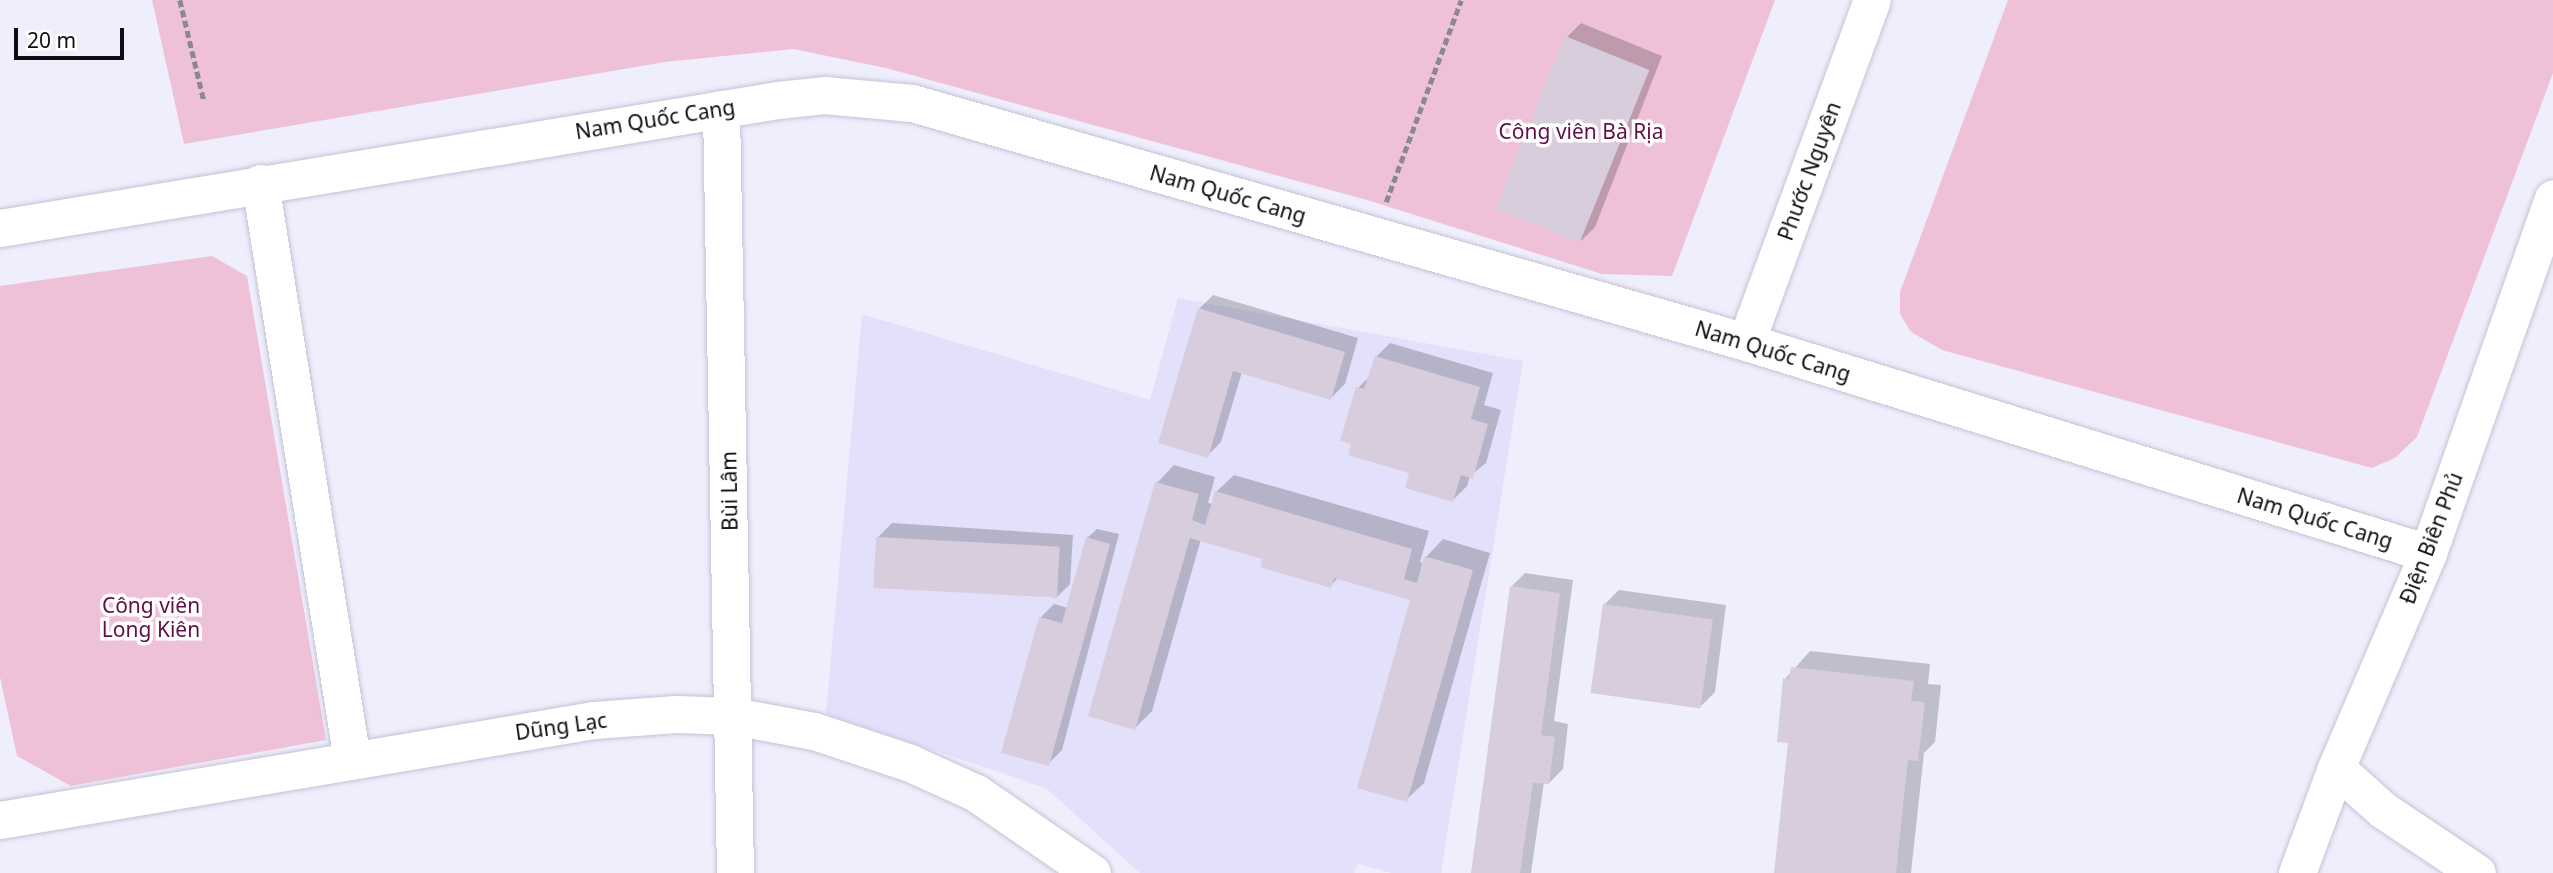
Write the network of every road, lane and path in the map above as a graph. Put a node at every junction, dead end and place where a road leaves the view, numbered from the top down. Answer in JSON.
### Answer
{"nodes":[{"id":1,"x":180,"y":0,"type":"edge"},
{"id":2,"x":1461,"y":0,"type":"edge"},
{"id":3,"x":1872,"y":0,"type":"edge"},
{"id":4,"x":204,"y":101,"type":"dead end"},
{"id":5,"x":721,"y":108,"type":"junction"},
{"id":6,"x":260,"y":183,"type":"junction"},
{"id":7,"x":2553,"y":198,"type":"edge"},
{"id":8,"x":0,"y":228,"type":"edge"},
{"id":9,"x":1374,"y":236,"type":"junction"},
{"id":10,"x":1746,"y":342,"type":"junction"},
{"id":11,"x":2428,"y":554,"type":"junction"},
{"id":12,"x":733,"y":716,"type":"junction"},
{"id":13,"x":352,"y":760,"type":"junction"},
{"id":14,"x":2336,"y":768,"type":"junction"},
{"id":15,"x":0,"y":820,"type":"edge"},
{"id":16,"x":1084,"y":870,"type":"edge"},
{"id":17,"x":734,"y":873,"type":"edge"},
{"id":18,"x":2297,"y":873,"type":"edge"},
{"id":19,"x":2477,"y":873,"type":"edge"}],
"edges":[{"from":1,"to":4,"type":"path"},
{"from":2,"to":9,"type":"path"},
{"from":3,"to":10,"type":"street","name":"Phước Nguyên"},
{"from":5,"to":6,"type":"street","name":"Nam Quốc Cang"},
{"from":5,"to":9,"type":"street","name":"Nam Quốc Cang"},
{"from":5,"to":12,"type":"street","name":"Bùi Lâm"},
{"from":6,"to":8,"type":"street","name":"Nam Quốc Cang"},
{"from":6,"to":13,"type":"street"},
{"from":7,"to":11,"type":"street","name":"Điện Biên Phủ"},
{"from":9,"to":10,"type":"street","name":"Nam Quốc Cang"},
{"from":10,"to":11,"type":"street","name":"Nam Quốc Cang"},
{"from":11,"to":14,"type":"street","name":"Điện Biên Phủ"},
{"from":12,"to":13,"type":"street","name":"Dũng Lạc"},
{"from":12,"to":16,"type":"street","name":"Dũng Lạc"},
{"from":12,"to":17,"type":"street","name":"Bùi Lâm"},
{"from":13,"to":15,"type":"street","name":"Dũng Lạc"},
{"from":14,"to":18,"type":"street","name":"Điện Biên Phủ"},
{"from":14,"to":19,"type":"street"}]}
